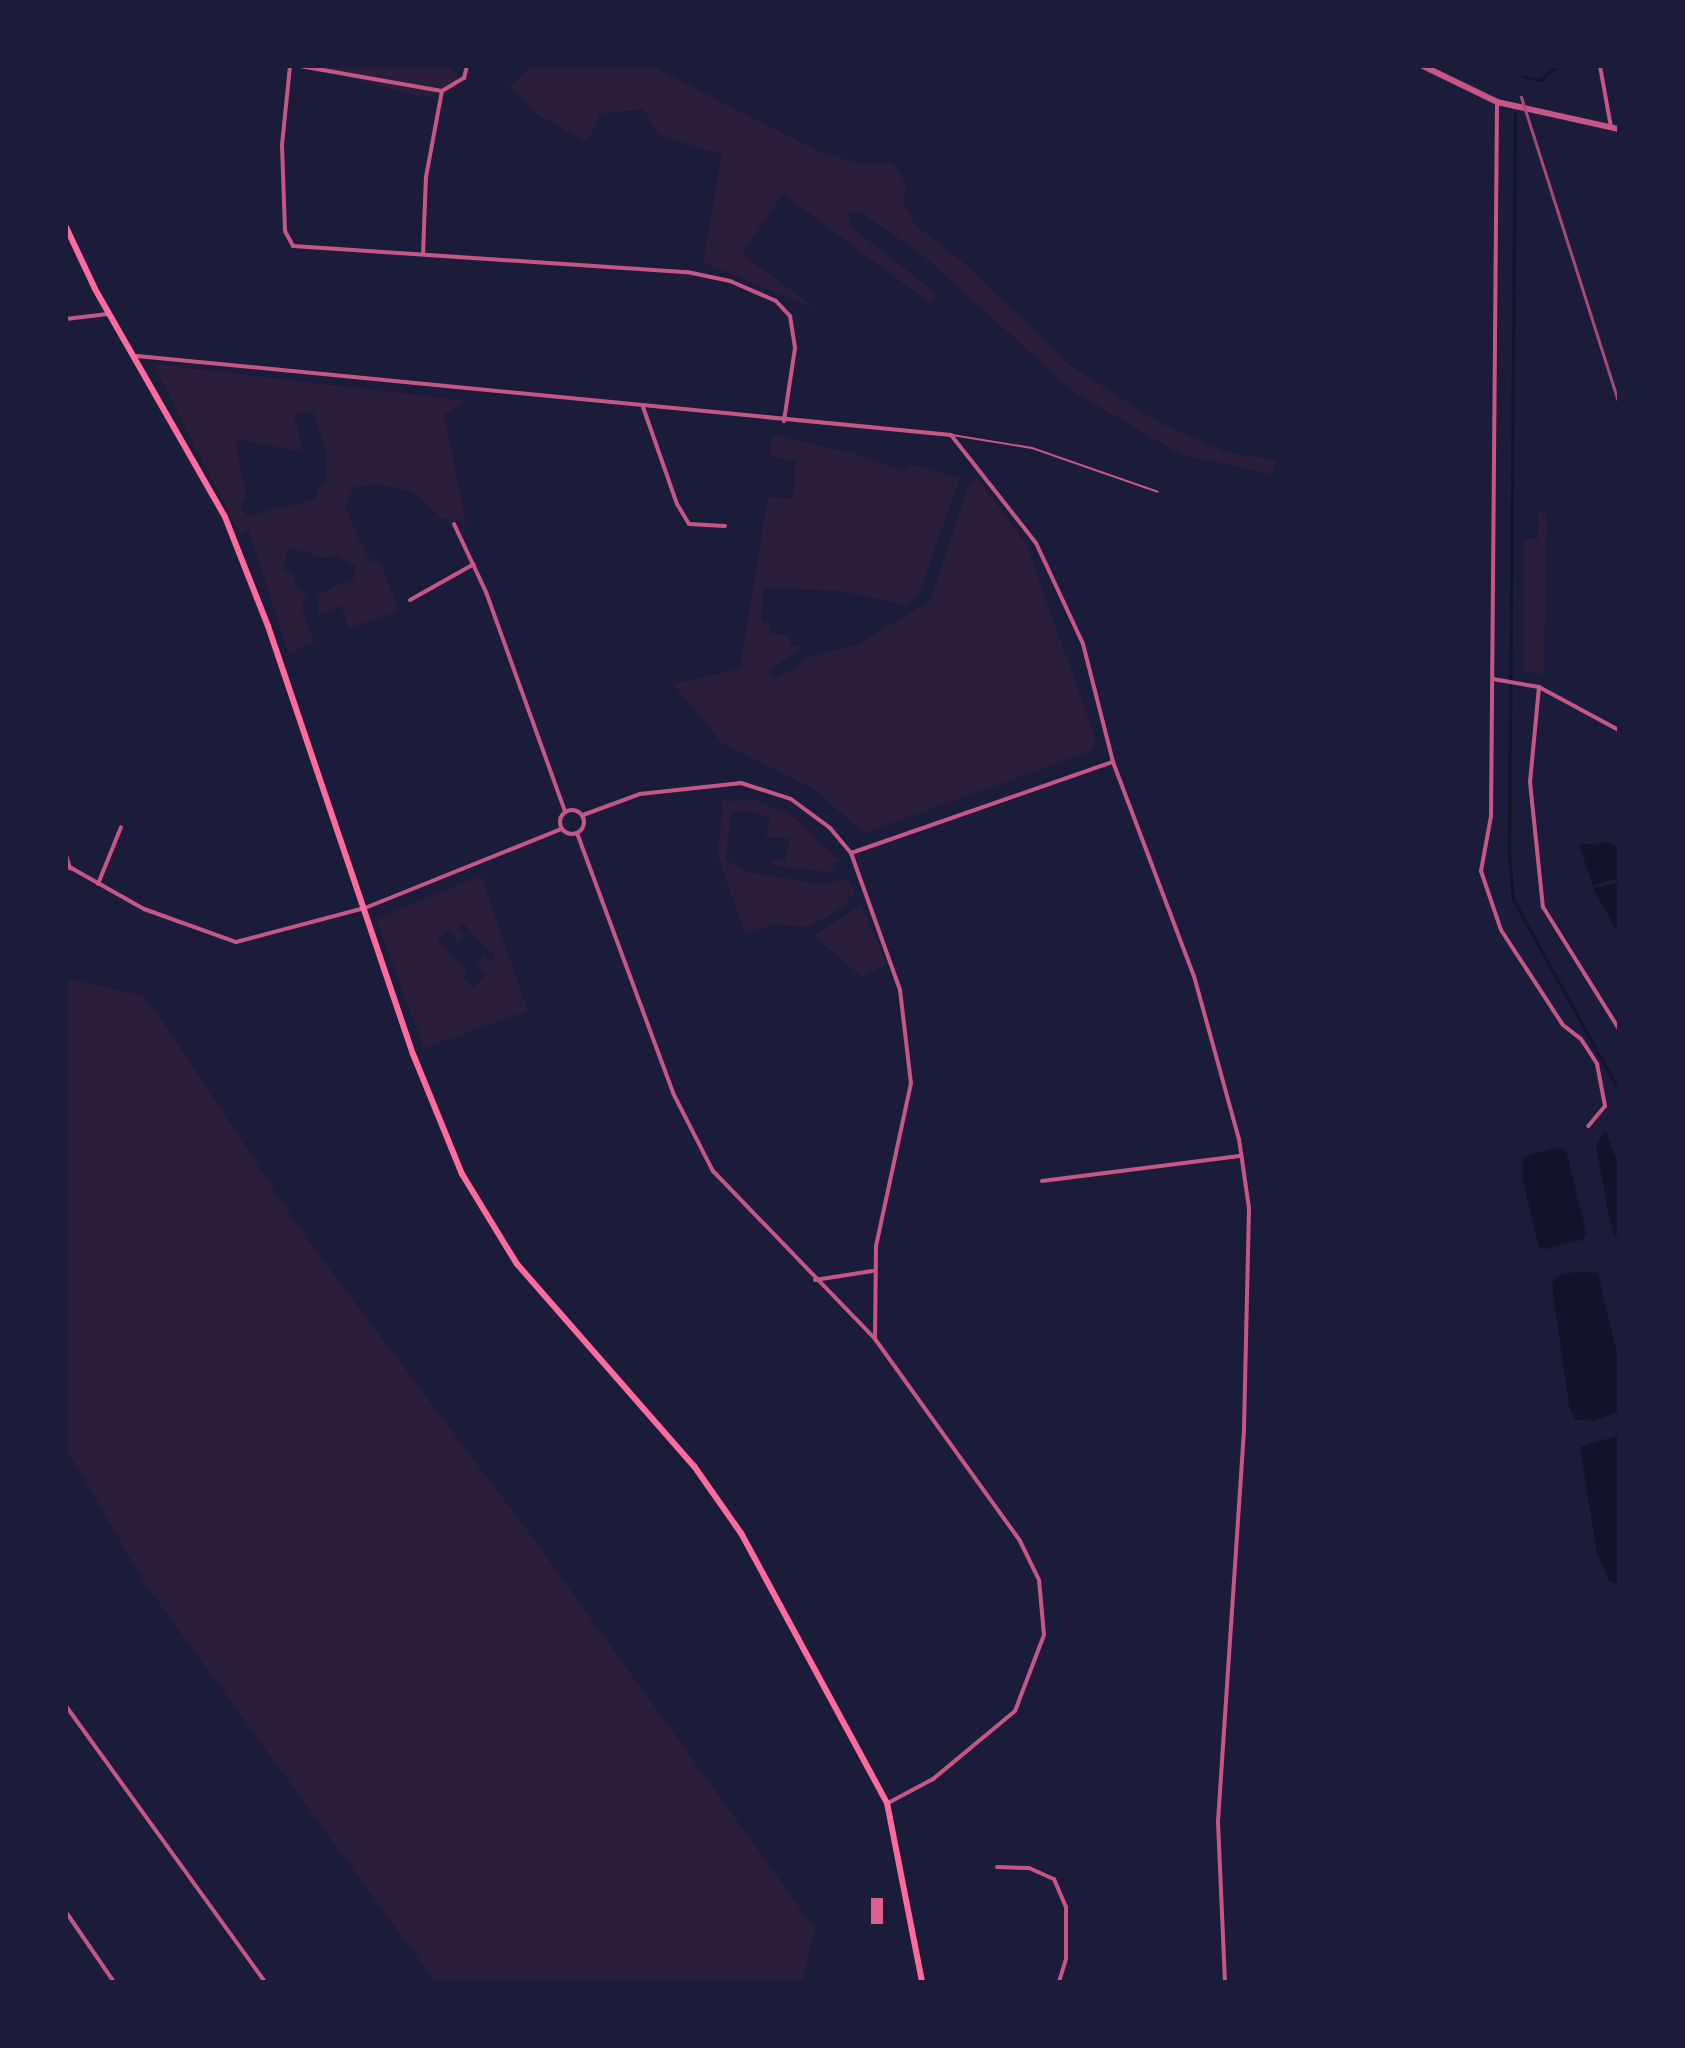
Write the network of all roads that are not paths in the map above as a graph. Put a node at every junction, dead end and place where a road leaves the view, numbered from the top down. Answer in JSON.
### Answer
{"nodes":[{"id":1,"x":290,"y":66,"type":"edge"},
{"id":2,"x":300,"y":66,"type":"edge"},
{"id":3,"x":467,"y":66,"type":"edge"},
{"id":4,"x":1423,"y":66,"type":"edge"},
{"id":5,"x":1600,"y":66,"type":"edge"},
{"id":6,"x":442,"y":91,"type":"junction"},
{"id":7,"x":1497,"y":102,"type":"junction"},
{"id":8,"x":1611,"y":127,"type":"junction"},
{"id":9,"x":1619,"y":129,"type":"edge"},
{"id":10,"x":66,"y":227,"type":"edge"},
{"id":11,"x":423,"y":254,"type":"junction"},
{"id":12,"x":111,"y":314,"type":"junction"},
{"id":13,"x":66,"y":319,"type":"edge"},
{"id":14,"x":137,"y":356,"type":"junction"},
{"id":15,"x":643,"y":407,"type":"junction"},
{"id":16,"x":784,"y":421,"type":"junction"},
{"id":17,"x":951,"y":435,"type":"junction"},
{"id":18,"x":1158,"y":492,"type":"dead end"},
{"id":19,"x":454,"y":524,"type":"dead end"},
{"id":20,"x":725,"y":526,"type":"dead end"},
{"id":21,"x":474,"y":564,"type":"junction"},
{"id":22,"x":410,"y":600,"type":"dead end"},
{"id":23,"x":1493,"y":679,"type":"junction"},
{"id":24,"x":1539,"y":687,"type":"junction"},
{"id":25,"x":1619,"y":730,"type":"edge"},
{"id":26,"x":1113,"y":762,"type":"junction"},
{"id":27,"x":565,"y":812,"type":"junction"},
{"id":28,"x":583,"y":815,"type":"junction"},
{"id":29,"x":121,"y":827,"type":"dead end"},
{"id":30,"x":562,"y":829,"type":"junction"},
{"id":31,"x":577,"y":833,"type":"junction"},
{"id":32,"x":851,"y":853,"type":"junction"},
{"id":33,"x":66,"y":855,"type":"edge"},
{"id":34,"x":68,"y":866,"type":"edge"},
{"id":35,"x":98,"y":884,"type":"junction"},
{"id":36,"x":365,"y":908,"type":"junction"},
{"id":37,"x":1619,"y":1029,"type":"edge"},
{"id":38,"x":1588,"y":1126,"type":"dead end"},
{"id":39,"x":1241,"y":1156,"type":"junction"},
{"id":40,"x":1042,"y":1181,"type":"dead end"},
{"id":41,"x":873,"y":1271,"type":"junction"},
{"id":42,"x":815,"y":1280,"type":"junction"},
{"id":43,"x":875,"y":1339,"type":"junction"},
{"id":44,"x":66,"y":1706,"type":"edge"},
{"id":45,"x":887,"y":1803,"type":"junction"},
{"id":46,"x":997,"y":1867,"type":"dead end"},
{"id":47,"x":66,"y":1912,"type":"edge"},
{"id":48,"x":114,"y":1982,"type":"edge"},
{"id":49,"x":265,"y":1982,"type":"edge"},
{"id":50,"x":922,"y":1982,"type":"edge"},
{"id":51,"x":1059,"y":1982,"type":"edge"},
{"id":52,"x":1225,"y":1982,"type":"edge"}],
"edges":[{"from":1,"to":11,"type":"street"},
{"from":2,"to":6,"type":"street"},
{"from":3,"to":6,"type":"street"},
{"from":4,"to":7,"type":"street"},
{"from":5,"to":8,"type":"street"},
{"from":6,"to":11,"type":"street"},
{"from":7,"to":8,"type":"street"},
{"from":7,"to":23,"type":"street"},
{"from":8,"to":9,"type":"street"},
{"from":10,"to":12,"type":"main road"},
{"from":11,"to":16,"type":"street"},
{"from":12,"to":13,"type":"street"},
{"from":12,"to":14,"type":"main road"},
{"from":14,"to":15,"type":"street"},
{"from":14,"to":36,"type":"main road"},
{"from":15,"to":16,"type":"street"},
{"from":15,"to":20,"type":"street"},
{"from":16,"to":17,"type":"street"},
{"from":17,"to":18,"type":"lane"},
{"from":17,"to":26,"type":"street"},
{"from":19,"to":21,"type":"street"},
{"from":21,"to":22,"type":"street"},
{"from":21,"to":27,"type":"street"},
{"from":23,"to":24,"type":"street"},
{"from":23,"to":38,"type":"street"},
{"from":24,"to":25,"type":"street"},
{"from":24,"to":37,"type":"street"},
{"from":26,"to":32,"type":"street"},
{"from":26,"to":39,"type":"street"},
{"from":27,"to":28,"type":"street"},
{"from":27,"to":30,"type":"street"},
{"from":28,"to":31,"type":"street"},
{"from":28,"to":32,"type":"street"},
{"from":29,"to":35,"type":"street"},
{"from":30,"to":31,"type":"street"},
{"from":30,"to":36,"type":"street"},
{"from":31,"to":42,"type":"street"},
{"from":32,"to":41,"type":"street"},
{"from":33,"to":34,"type":"street"},
{"from":34,"to":35,"type":"street"},
{"from":35,"to":36,"type":"street"},
{"from":36,"to":45,"type":"main road"},
{"from":39,"to":40,"type":"street"},
{"from":39,"to":52,"type":"street"},
{"from":41,"to":42,"type":"street"},
{"from":41,"to":43,"type":"street"},
{"from":42,"to":43,"type":"street"},
{"from":43,"to":45,"type":"street"},
{"from":44,"to":49,"type":"street"},
{"from":45,"to":50,"type":"main road"},
{"from":46,"to":51,"type":"street"},
{"from":47,"to":48,"type":"street"}]}
